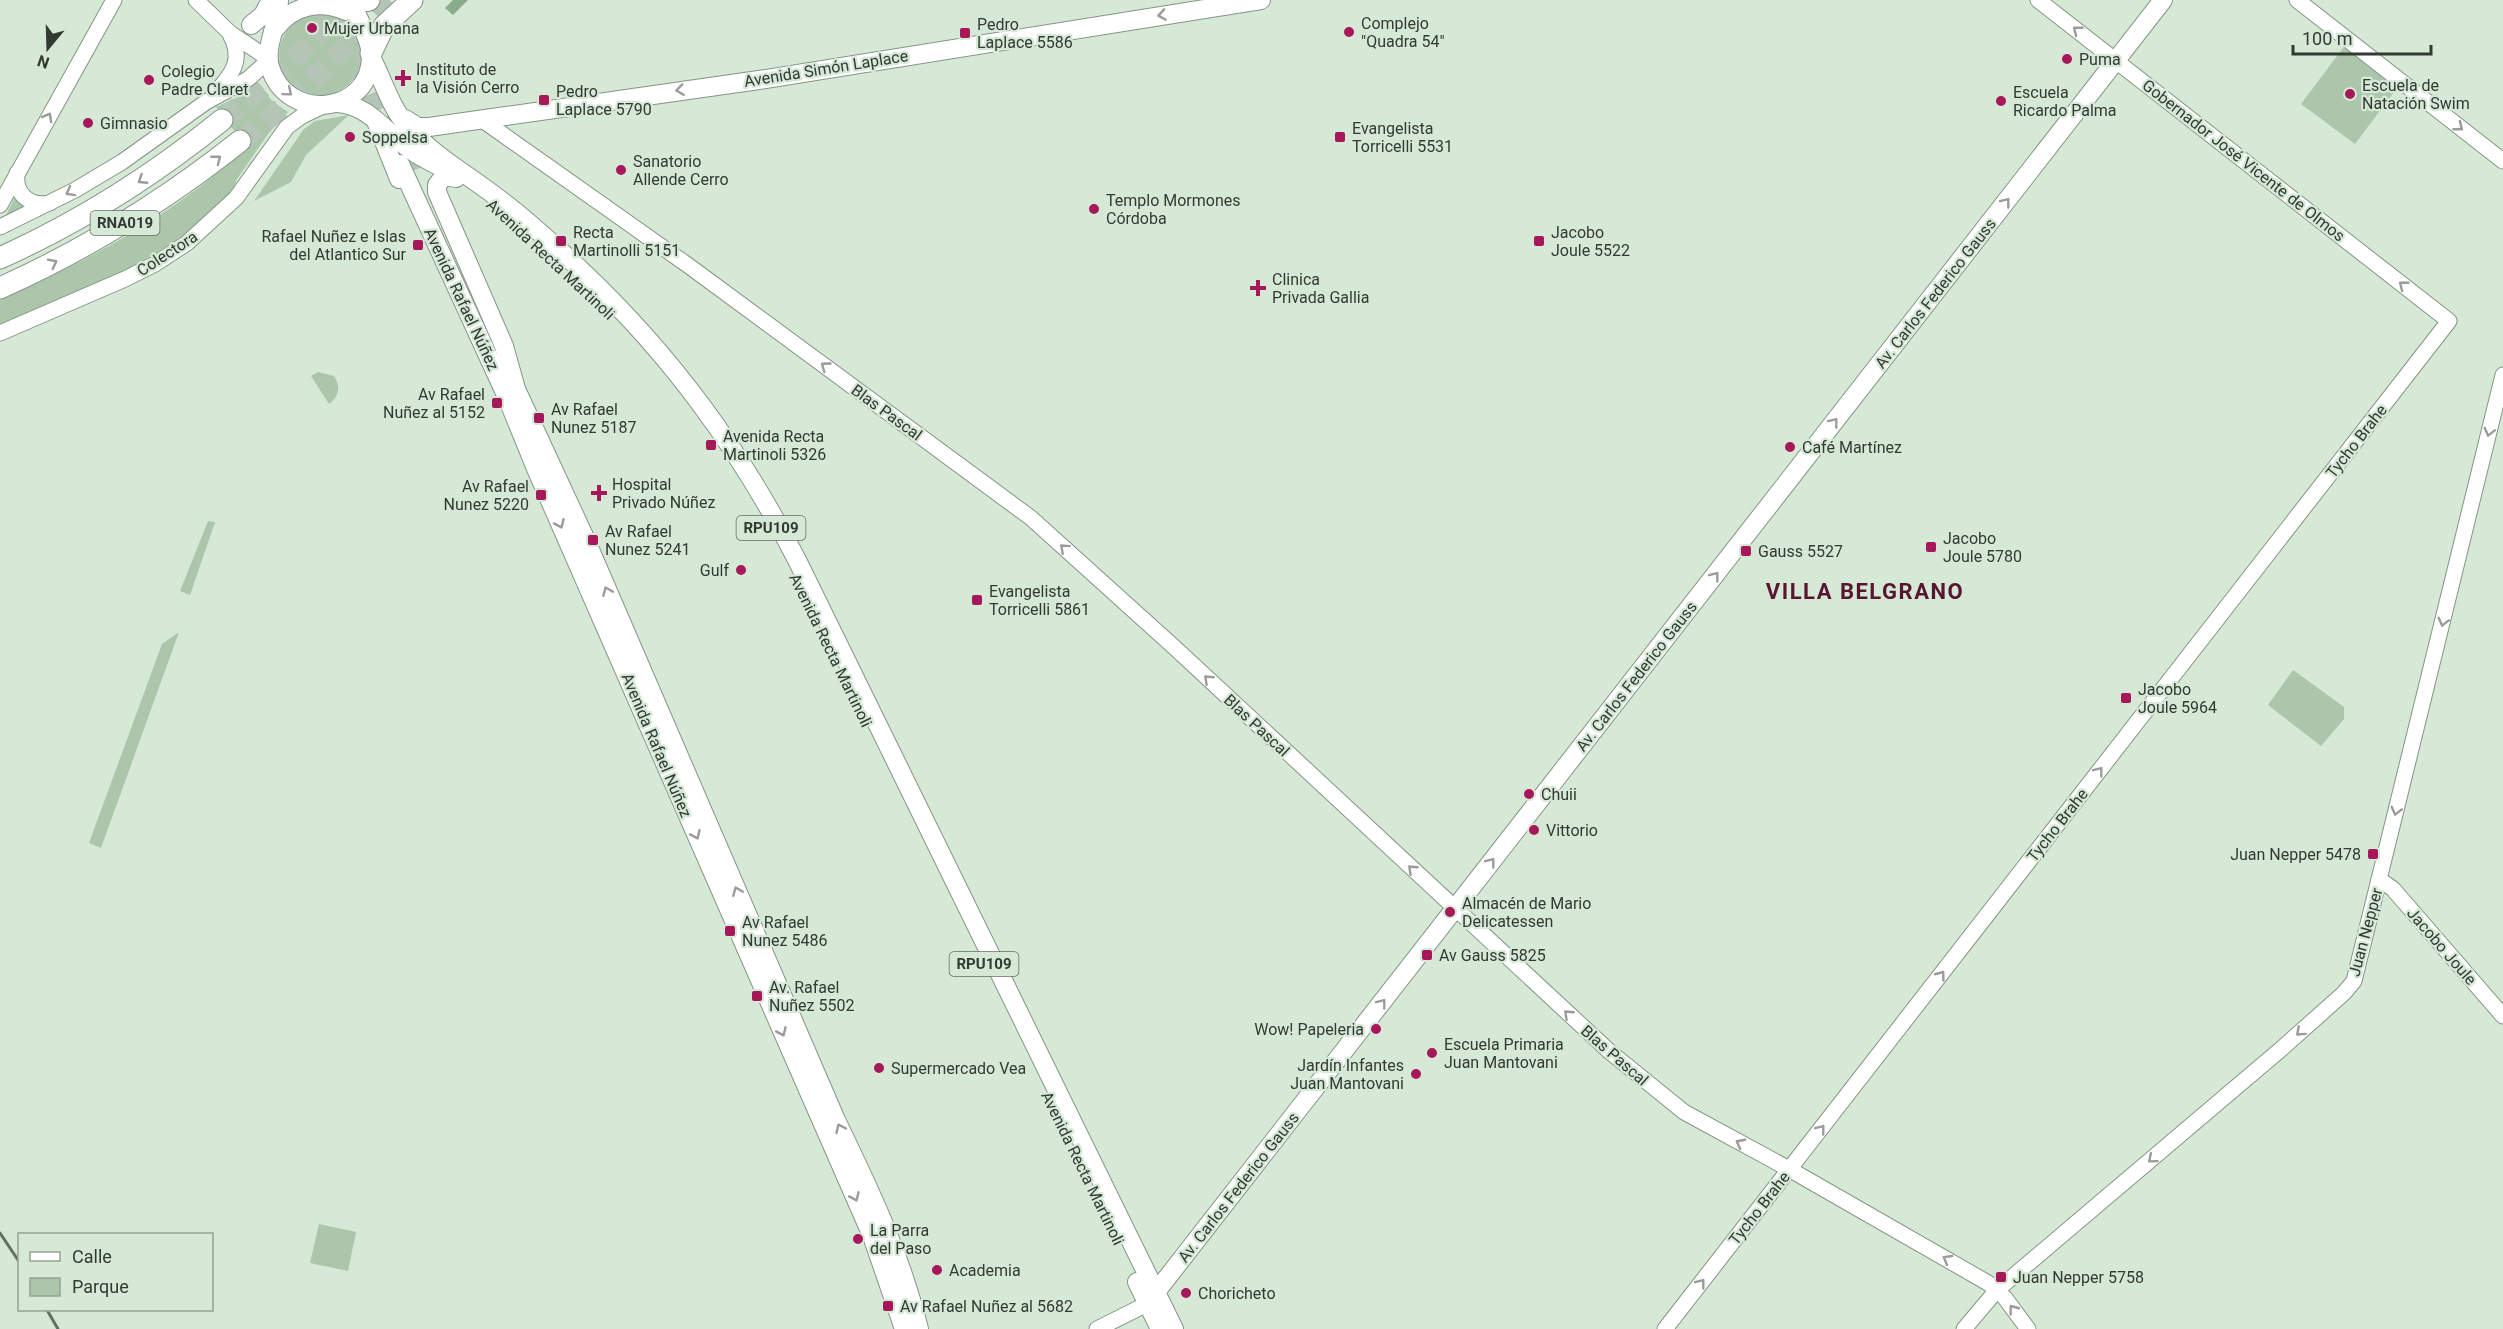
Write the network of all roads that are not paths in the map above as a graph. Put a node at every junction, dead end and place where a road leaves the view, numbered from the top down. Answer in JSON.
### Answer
{"nodes":[{"id":1,"x":114,"y":0,"type":"edge"},
{"id":2,"x":196,"y":0,"type":"edge"},
{"id":3,"x":271,"y":0,"type":"edge"},
{"id":4,"x":279,"y":0,"type":"edge"},
{"id":5,"x":412,"y":0,"type":"edge"},
{"id":6,"x":1261,"y":0,"type":"edge"},
{"id":7,"x":2038,"y":0,"type":"edge"},
{"id":8,"x":2163,"y":0,"type":"edge"},
{"id":9,"x":2297,"y":0,"type":"edge"},
{"id":10,"x":351,"y":2,"type":"edge"},
{"id":11,"x":278,"y":23,"type":"junction"},
{"id":12,"x":251,"y":25,"type":"junction"},
{"id":13,"x":225,"y":28,"type":"junction"},
{"id":14,"x":371,"y":55,"type":"junction"},
{"id":15,"x":269,"y":60,"type":"junction"},
{"id":16,"x":2117,"y":60,"type":"junction"},
{"id":17,"x":206,"y":102,"type":"junction"},
{"id":18,"x":330,"y":105,"type":"junction"},
{"id":19,"x":396,"y":110,"type":"junction"},
{"id":20,"x":372,"y":117,"type":"junction"},
{"id":21,"x":481,"y":119,"type":"junction"},
{"id":22,"x":222,"y":120,"type":"tunnel mouth"},
{"id":23,"x":240,"y":141,"type":"tunnel mouth"},
{"id":24,"x":2503,"y":161,"type":"edge"},
{"id":25,"x":408,"y":167,"type":"tunnel mouth"},
{"id":26,"x":16,"y":173,"type":"junction"},
{"id":27,"x":456,"y":178,"type":"junction"},
{"id":28,"x":50,"y":203,"type":"junction"},
{"id":29,"x":0,"y":205,"type":"edge"},
{"id":30,"x":0,"y":227,"type":"edge"},
{"id":31,"x":0,"y":258,"type":"edge"},
{"id":32,"x":0,"y":288,"type":"edge"},
{"id":33,"x":2449,"y":321,"type":"joint"},
{"id":34,"x":0,"y":333,"type":"edge"},
{"id":35,"x":2503,"y":375,"type":"edge"},
{"id":36,"x":511,"y":392,"type":"junction"},
{"id":37,"x":630,"y":644,"type":"junction"},
{"id":38,"x":622,"y":664,"type":"junction"},
{"id":39,"x":838,"y":665,"type":"junction"},
{"id":40,"x":631,"y":684,"type":"junction"},
{"id":41,"x":875,"y":717,"type":"junction"},
{"id":42,"x":678,"y":755,"type":"junction"},
{"id":43,"x":2379,"y":879,"type":"junction"},
{"id":44,"x":1455,"y":909,"type":"junction"},
{"id":45,"x":2503,"y":1016,"type":"edge"},
{"id":46,"x":1789,"y":1169,"type":"junction"},
{"id":47,"x":1997,"y":1290,"type":"junction"},
{"id":48,"x":1152,"y":1298,"type":"junction"},
{"id":49,"x":913,"y":1327,"type":"edge"},
{"id":50,"x":1097,"y":1329,"type":"edge"},
{"id":51,"x":1160,"y":1329,"type":"edge"},
{"id":52,"x":1168,"y":1329,"type":"edge"},
{"id":53,"x":1173,"y":1329,"type":"edge"},
{"id":54,"x":1665,"y":1329,"type":"edge"},
{"id":55,"x":1964,"y":1329,"type":"edge"},
{"id":56,"x":2028,"y":1329,"type":"edge"}],
"edges":[{"from":26,"to":1,"type":"main road","one_way":true},
{"from":2,"to":13,"type":"main road"},
{"from":3,"to":12,"type":"main road"},
{"from":4,"to":11,"type":"main road"},
{"from":5,"to":14,"type":"highway"},
{"from":6,"to":21,"type":"main road","name":"Avenida Simón Laplace","one_way":true},
{"from":16,"to":7,"type":"main road","name":"Gobernador José Vicente de Olmos","one_way":true},
{"from":8,"to":16,"type":"main road","name":"Av. Carlos Federico Gauss"},
{"from":9,"to":24,"type":"main road","one_way":true},
{"from":10,"to":11,"type":"main road"},
{"from":10,"to":14,"type":"main road","number":"RPU109"},
{"from":11,"to":12,"type":"main road"},
{"from":11,"to":15,"type":"main road"},
{"from":12,"to":13,"type":"main road"},
{"from":13,"to":15,"type":"main road"},
{"from":13,"to":17,"type":"main road"},
{"from":14,"to":18,"type":"main road"},
{"from":14,"to":19,"type":"main road","number":"RPU109"},
{"from":15,"to":17,"type":"main road"},
{"from":15,"to":18,"type":"main road","number":"RPU109","one_way":true},
{"from":33,"to":16,"type":"main road","name":"Gobernador José Vicente de Olmos","one_way":true},
{"from":44,"to":16,"type":"main road","name":"Av. Carlos Federico Gauss","one_way":true},
{"from":17,"to":28,"type":"main road","one_way":true},
{"from":18,"to":20,"type":"main road","name":"Avenida Recta Martinoli","number":"RPU109"},
{"from":18,"to":34,"type":"main road","name":"Colectora"},
{"from":19,"to":21,"type":"main road","name":"Avenida Simón Laplace"},
{"from":19,"to":41,"type":"main road","name":"Avenida Recta Martinoli","number":"RPU109"},
{"from":20,"to":27,"type":"main road","name":"Avenida Recta Martinoli","number":"RPU109"},
{"from":20,"to":36,"type":"main road"},
{"from":44,"to":21,"type":"main road","name":"Blas Pascal","one_way":true},
{"from":22,"to":31,"type":"highway","number":"RNA019","one_way":true},
{"from":32,"to":23,"type":"highway","number":"RNA019","one_way":true},
{"from":25,"to":36,"type":"main road","name":"Avenida Rafael Núñez"},
{"from":26,"to":28,"type":"main road"},
{"from":26,"to":29,"type":"main road"},
{"from":27,"to":36,"type":"main road"},
{"from":27,"to":39,"type":"main road","name":"Avenida Recta Martinoli","number":"RPU109"},
{"from":28,"to":30,"type":"main road"},
{"from":46,"to":33,"type":"main road","name":"Tycho Brahe","one_way":true},
{"from":35,"to":43,"type":"main road","name":"Juan Nepper","one_way":true},
{"from":37,"to":36,"type":"main road","name":"Avenida Rafael Núñez","one_way":true},
{"from":36,"to":38,"type":"main road","name":"Avenida Rafael Núñez","one_way":true},
{"from":37,"to":38,"type":"main road"},
{"from":37,"to":42,"type":"main road","name":"Avenida Rafael Núñez"},
{"from":38,"to":40,"type":"main road","name":"Avenida Rafael Núñez"},
{"from":39,"to":41,"type":"main road"},
{"from":39,"to":48,"type":"main road","name":"Avenida Recta Martinoli","number":"RPU109"},
{"from":40,"to":42,"type":"main road"},
{"from":40,"to":49,"type":"main road","name":"Avenida Rafael Núñez","one_way":true},
{"from":41,"to":48,"type":"main road","name":"Avenida Recta Martinoli","number":"RPU109"},
{"from":49,"to":42,"type":"main road","name":"Avenida Rafael Núñez","one_way":true},
{"from":43,"to":45,"type":"main road","name":"Jacobo Joule"},
{"from":43,"to":47,"type":"main road","name":"Juan Nepper","one_way":true},
{"from":46,"to":44,"type":"main road","name":"Blas Pascal","one_way":true},
{"from":48,"to":44,"type":"main road","name":"Av. Carlos Federico Gauss","one_way":true},
{"from":47,"to":46,"type":"main road","name":"Blas Pascal","one_way":true},
{"from":54,"to":46,"type":"main road","name":"Tycho Brahe","one_way":true},
{"from":47,"to":55,"type":"main road","name":"Juan Nepper"},
{"from":56,"to":47,"type":"main road","name":"Blas Pascal","one_way":true},
{"from":48,"to":50,"type":"main road"},
{"from":48,"to":51,"type":"main road","name":"Avenida Recta Martinoli","number":"RPU109"},
{"from":48,"to":52,"type":"main road"},
{"from":48,"to":53,"type":"main road","name":"Avenida Recta Martinoli","number":"RPU109"}]}
